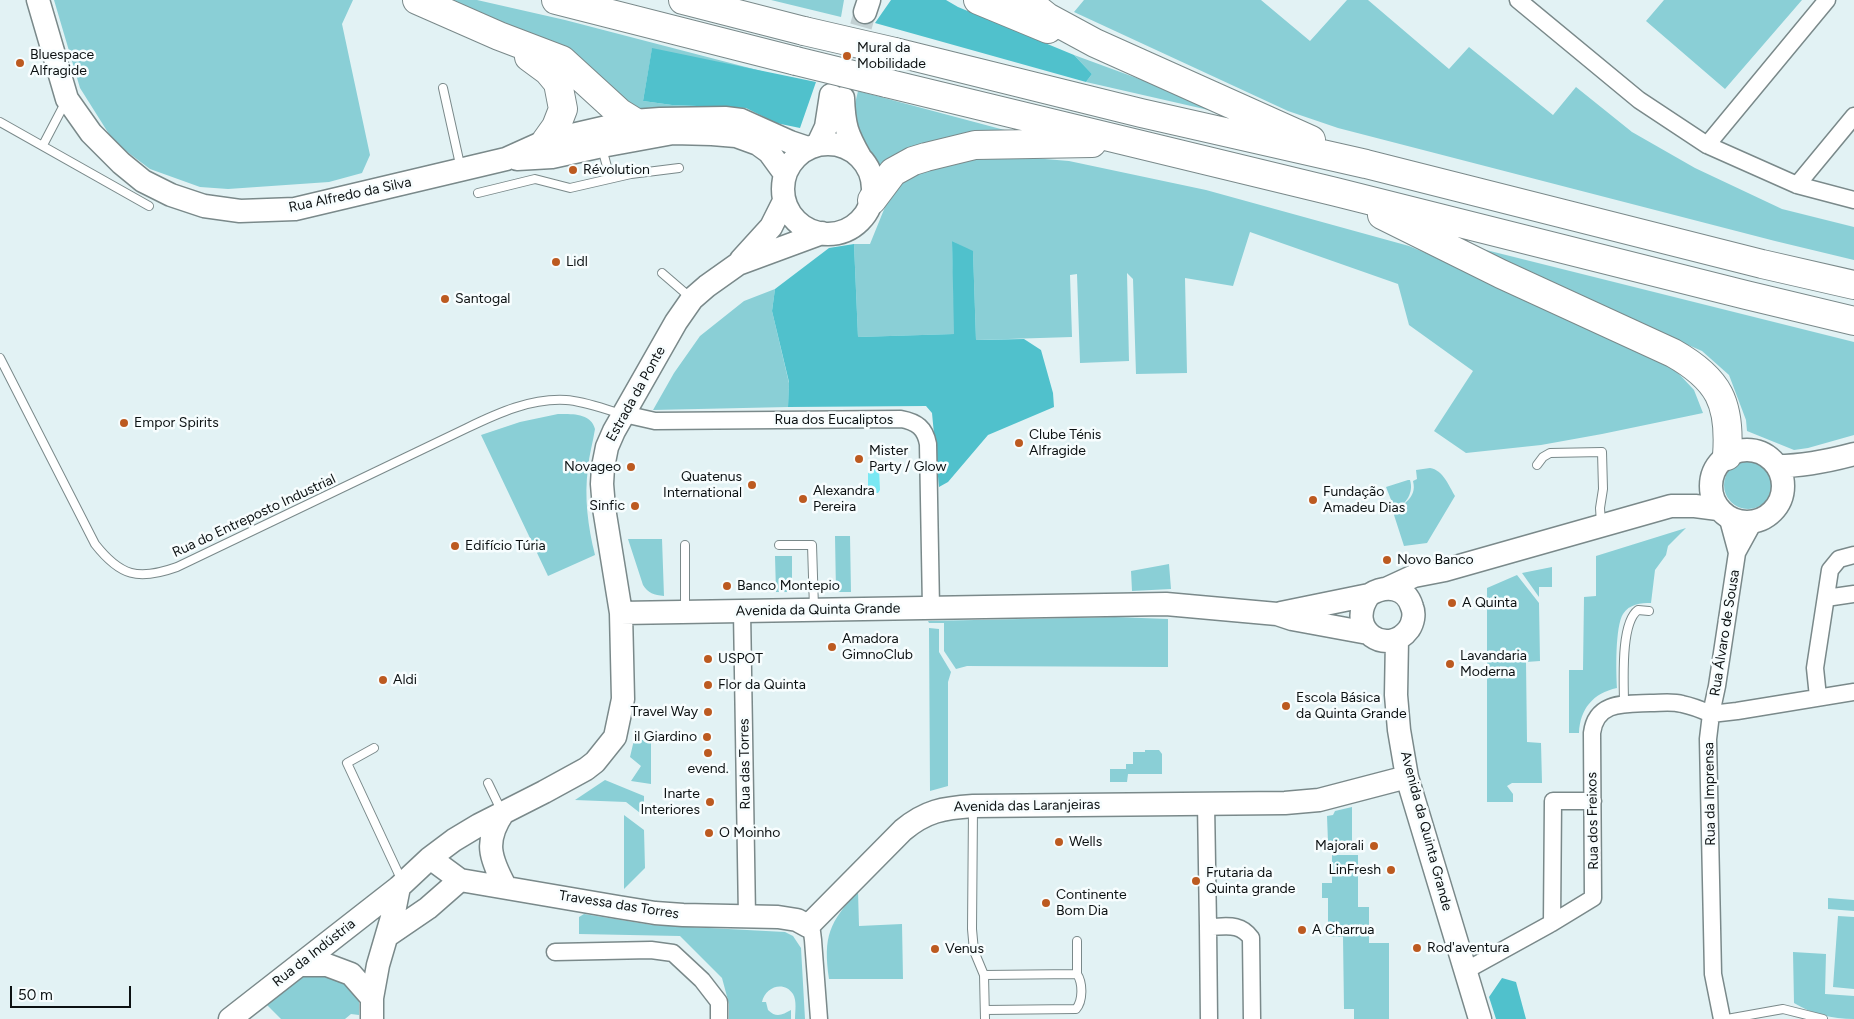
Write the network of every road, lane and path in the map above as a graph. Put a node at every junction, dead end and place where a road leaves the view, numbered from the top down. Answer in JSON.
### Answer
{"nodes":[{"id":1,"x":38,"y":0,"type":"edge"},
{"id":2,"x":416,"y":0,"type":"edge"},
{"id":3,"x":556,"y":0,"type":"edge"},
{"id":4,"x":683,"y":0,"type":"edge"},
{"id":5,"x":978,"y":0,"type":"edge"},
{"id":6,"x":1026,"y":0,"type":"edge"},
{"id":7,"x":1518,"y":0,"type":"edge"},
{"id":8,"x":1827,"y":0,"type":"edge"},
{"id":9,"x":499,"y":36,"type":"junction"},
{"id":10,"x":1095,"y":43,"type":"junction"},
{"id":11,"x":443,"y":88,"type":"dead end"},
{"id":12,"x":68,"y":99,"type":"junction"},
{"id":13,"x":1854,"y":116,"type":"edge"},
{"id":14,"x":633,"y":121,"type":"junction"},
{"id":15,"x":0,"y":122,"type":"edge"},
{"id":16,"x":673,"y":134,"type":"junction"},
{"id":17,"x":546,"y":141,"type":"junction"},
{"id":18,"x":1134,"y":143,"type":"junction"},
{"id":19,"x":42,"y":145,"type":"junction"},
{"id":20,"x":1707,"y":145,"type":"junction"},
{"id":21,"x":602,"y":146,"type":"junction"},
{"id":22,"x":813,"y":146,"type":"junction"},
{"id":23,"x":860,"y":157,"type":"junction"},
{"id":24,"x":506,"y":159,"type":"junction"},
{"id":25,"x":1366,"y":164,"type":"junction"},
{"id":26,"x":680,"y":168,"type":"dead end"},
{"id":27,"x":461,"y":170,"type":"junction"},
{"id":28,"x":785,"y":174,"type":"junction"},
{"id":29,"x":610,"y":178,"type":"junction"},
{"id":30,"x":1798,"y":185,"type":"junction"},
{"id":31,"x":1336,"y":192,"type":"junction"},
{"id":32,"x":478,"y":193,"type":"dead end"},
{"id":33,"x":872,"y":200,"type":"junction"},
{"id":34,"x":1854,"y":200,"type":"edge"},
{"id":35,"x":784,"y":201,"type":"junction"},
{"id":36,"x":149,"y":206,"type":"dead end"},
{"id":37,"x":822,"y":234,"type":"junction"},
{"id":38,"x":738,"y":264,"type":"junction"},
{"id":39,"x":662,"y":273,"type":"dead end"},
{"id":40,"x":1854,"y":285,"type":"edge"},
{"id":41,"x":692,"y":299,"type":"junction"},
{"id":42,"x":1854,"y":321,"type":"edge"},
{"id":43,"x":0,"y":358,"type":"edge"},
{"id":44,"x":624,"y":414,"type":"junction"},
{"id":45,"x":1854,"y":454,"type":"edge"},
{"id":46,"x":1726,"y":456,"type":"junction"},
{"id":47,"x":1823,"y":462,"type":"junction"},
{"id":48,"x":1537,"y":464,"type":"dead end"},
{"id":49,"x":1777,"y":466,"type":"junction"},
{"id":50,"x":1711,"y":479,"type":"junction"},
{"id":51,"x":1783,"y":493,"type":"junction"},
{"id":52,"x":1671,"y":506,"type":"junction"},
{"id":53,"x":1722,"y":512,"type":"junction"},
{"id":54,"x":1754,"y":522,"type":"junction"},
{"id":55,"x":1601,"y":525,"type":"junction"},
{"id":56,"x":685,"y":545,"type":"dead end"},
{"id":57,"x":779,"y":545,"type":"dead end"},
{"id":58,"x":1737,"y":553,"type":"junction"},
{"id":59,"x":1854,"y":555,"type":"edge"},
{"id":60,"x":1445,"y":570,"type":"junction"},
{"id":61,"x":1378,"y":591,"type":"junction"},
{"id":62,"x":1854,"y":594,"type":"edge"},
{"id":63,"x":1826,"y":598,"type":"junction"},
{"id":64,"x":1412,"y":607,"type":"junction"},
{"id":65,"x":931,"y":608,"type":"junction"},
{"id":66,"x":814,"y":610,"type":"junction"},
{"id":67,"x":742,"y":611,"type":"junction"},
{"id":68,"x":1649,"y":611,"type":"dead end"},
{"id":69,"x":685,"y":612,"type":"junction"},
{"id":70,"x":620,"y":613,"type":"junction"},
{"id":71,"x":1278,"y":614,"type":"junction"},
{"id":72,"x":1368,"y":633,"type":"junction"},
{"id":73,"x":1397,"y":639,"type":"junction"},
{"id":74,"x":1854,"y":692,"type":"edge"},
{"id":75,"x":1818,"y":698,"type":"junction"},
{"id":76,"x":1624,"y":704,"type":"junction"},
{"id":77,"x":1711,"y":714,"type":"junction"},
{"id":78,"x":374,"y":748,"type":"dead end"},
{"id":79,"x":1407,"y":777,"type":"junction"},
{"id":80,"x":488,"y":783,"type":"dead end"},
{"id":81,"x":1593,"y":801,"type":"junction"},
{"id":82,"x":1206,"y":803,"type":"junction"},
{"id":83,"x":973,"y":806,"type":"junction"},
{"id":84,"x":502,"y":813,"type":"junction"},
{"id":85,"x":430,"y":858,"type":"junction"},
{"id":86,"x":460,"y":880,"type":"junction"},
{"id":87,"x":401,"y":885,"type":"junction"},
{"id":88,"x":505,"y":886,"type":"junction"},
{"id":89,"x":747,"y":917,"type":"junction"},
{"id":90,"x":1552,"y":923,"type":"junction"},
{"id":91,"x":808,"y":926,"type":"junction"},
{"id":92,"x":1208,"y":927,"type":"junction"},
{"id":93,"x":387,"y":936,"type":"junction"},
{"id":94,"x":1077,"y":941,"type":"dead end"},
{"id":95,"x":555,"y":952,"type":"dead end"},
{"id":96,"x":300,"y":965,"type":"junction"},
{"id":97,"x":1465,"y":971,"type":"junction"},
{"id":98,"x":1077,"y":974,"type":"junction"},
{"id":99,"x":984,"y":976,"type":"junction"},
{"id":100,"x":372,"y":1008,"type":"edge"},
{"id":101,"x":984,"y":1010,"type":"junction"},
{"id":102,"x":1027,"y":1010,"type":"junction"},
{"id":103,"x":230,"y":1019,"type":"edge"},
{"id":104,"x":719,"y":1019,"type":"edge"},
{"id":105,"x":819,"y":1019,"type":"edge"},
{"id":106,"x":985,"y":1019,"type":"edge"},
{"id":107,"x":1027,"y":1019,"type":"edge"},
{"id":108,"x":1209,"y":1019,"type":"edge"},
{"id":109,"x":1252,"y":1019,"type":"edge"},
{"id":110,"x":1480,"y":1019,"type":"edge"},
{"id":111,"x":1722,"y":1019,"type":"edge"},
{"id":112,"x":1727,"y":1019,"type":"edge"},
{"id":113,"x":1823,"y":1019,"type":"edge"}],
"edges":[{"from":1,"to":12,"type":"street","name":"Rua Alfredo da Silva"},
{"from":2,"to":9,"type":"highway"},
{"from":3,"to":18,"type":"highway","bridge":true},
{"from":4,"to":25,"type":"highway","bridge":true},
{"from":5,"to":10,"type":"highway"},
{"from":6,"to":10,"type":"highway"},
{"from":7,"to":20,"type":"street"},
{"from":8,"to":20,"type":"street"},
{"from":9,"to":14,"type":"highway"},
{"from":9,"to":17,"type":"highway"},
{"from":10,"to":25,"type":"highway"},
{"from":11,"to":27,"type":"lane"},
{"from":12,"to":19,"type":"lane"},
{"from":12,"to":27,"type":"street","name":"Rua Alfredo da Silva"},
{"from":13,"to":30,"type":"street"},
{"from":14,"to":16,"type":"street","name":"Rua Alfredo da Silva"},
{"from":14,"to":17,"type":"street","name":"Rua Alfredo da Silva"},
{"from":14,"to":22,"type":"street","name":"Rua Alfredo da Silva"},
{"from":15,"to":19,"type":"lane"},
{"from":16,"to":21,"type":"street","name":"Rua Alfredo da Silva"},
{"from":16,"to":28,"type":"street","name":"Rua Alfredo da Silva"},
{"from":17,"to":24,"type":"street","name":"Rua Alfredo da Silva"},
{"from":18,"to":31,"type":"highway"},
{"from":18,"to":33,"type":"highway"},
{"from":19,"to":36,"type":"lane"},
{"from":20,"to":30,"type":"street"},
{"from":21,"to":24,"type":"street","name":"Rua Alfredo da Silva"},
{"from":21,"to":29,"type":"lane"},
{"from":22,"to":23,"type":"street"},
{"from":22,"to":23,"type":"street"},
{"from":22,"to":28,"type":"street"},
{"from":23,"to":33,"type":"street"},
{"from":24,"to":27,"type":"street","name":"Rua Alfredo da Silva"},
{"from":25,"to":40,"type":"highway"},
{"from":26,"to":29,"type":"lane"},
{"from":28,"to":35,"type":"street"},
{"from":29,"to":32,"type":"lane"},
{"from":30,"to":34,"type":"street"},
{"from":31,"to":42,"type":"highway"},
{"from":31,"to":46,"type":"highway"},
{"from":33,"to":37,"type":"street"},
{"from":35,"to":37,"type":"street"},
{"from":35,"to":38,"type":"street","name":"Estrada da Ponte"},
{"from":37,"to":38,"type":"street","name":"Estrada da Ponte"},
{"from":38,"to":41,"type":"street","name":"Estrada da Ponte"},
{"from":39,"to":41,"type":"lane"},
{"from":41,"to":44,"type":"street","name":"Estrada da Ponte"},
{"from":43,"to":44,"type":"lane","name":"Rua do Entreposto Industrial"},
{"from":44,"to":65,"type":"street","name":"Rua dos Eucaliptos"},
{"from":44,"to":70,"type":"street","name":"Estrada da Ponte"},
{"from":45,"to":47,"type":"street"},
{"from":46,"to":49,"type":"street"},
{"from":46,"to":50,"type":"street"},
{"from":47,"to":49,"type":"street"},
{"from":47,"to":51,"type":"street"},
{"from":48,"to":55,"type":"lane"},
{"from":49,"to":51,"type":"street"},
{"from":50,"to":52,"type":"street"},
{"from":50,"to":53,"type":"street"},
{"from":51,"to":54,"type":"street"},
{"from":52,"to":53,"type":"street"},
{"from":52,"to":55,"type":"street","name":"Avenida da Quinta Grande"},
{"from":53,"to":54,"type":"street"},
{"from":53,"to":58,"type":"street","name":"Rua Álvaro de Sousa"},
{"from":54,"to":58,"type":"street","name":"Rua Álvaro de Sousa"},
{"from":55,"to":60,"type":"street","name":"Avenida da Quinta Grande"},
{"from":56,"to":69,"type":"lane"},
{"from":57,"to":66,"type":"lane"},
{"from":58,"to":77,"type":"street","name":"Rua Álvaro de Sousa"},
{"from":59,"to":63,"type":"street"},
{"from":60,"to":61,"type":"street","name":"Avenida da Quinta Grande"},
{"from":60,"to":64,"type":"street"},
{"from":61,"to":64,"type":"street"},
{"from":61,"to":71,"type":"street","name":"Avenida da Quinta Grande"},
{"from":61,"to":72,"type":"street"},
{"from":62,"to":63,"type":"street"},
{"from":63,"to":75,"type":"street"},
{"from":64,"to":73,"type":"street"},
{"from":65,"to":66,"type":"street","name":"Avenida da Quinta Grande"},
{"from":65,"to":71,"type":"street","name":"Avenida da Quinta Grande"},
{"from":66,"to":67,"type":"street","name":"Avenida da Quinta Grande"},
{"from":67,"to":69,"type":"street","name":"Avenida da Quinta Grande"},
{"from":67,"to":89,"type":"street","name":"Rua das Torres"},
{"from":68,"to":76,"type":"lane"},
{"from":69,"to":70,"type":"street","name":"Avenida da Quinta Grande"},
{"from":70,"to":84,"type":"street"},
{"from":71,"to":72,"type":"street","name":"Avenida da Quinta Grande"},
{"from":72,"to":73,"type":"street","name":"Avenida da Quinta Grande"},
{"from":73,"to":79,"type":"street","name":"Avenida da Quinta Grande"},
{"from":74,"to":75,"type":"street"},
{"from":75,"to":77,"type":"street"},
{"from":76,"to":77,"type":"street","name":"Rua dos Freixos"},
{"from":76,"to":81,"type":"street","name":"Rua dos Freixos"},
{"from":77,"to":111,"type":"street","name":"Rua da Imprensa"},
{"from":78,"to":87,"type":"lane"},
{"from":79,"to":82,"type":"street","name":"Avenida das Laranjeiras"},
{"from":79,"to":97,"type":"street","name":"Avenida da Quinta Grande"},
{"from":80,"to":84,"type":"lane"},
{"from":81,"to":90,"type":"street","name":"Rua dos Freixos"},
{"from":81,"to":90,"type":"street"},
{"from":82,"to":83,"type":"street","name":"Avenida das Laranjeiras"},
{"from":82,"to":92,"type":"street"},
{"from":83,"to":91,"type":"street","name":"Avenida das Laranjeiras"},
{"from":83,"to":99,"type":"lane"},
{"from":84,"to":85,"type":"street"},
{"from":84,"to":88,"type":"street"},
{"from":85,"to":86,"type":"street","name":"Travessa das Torres"},
{"from":85,"to":87,"type":"street"},
{"from":86,"to":88,"type":"street","name":"Travessa das Torres"},
{"from":86,"to":93,"type":"street"},
{"from":87,"to":93,"type":"street"},
{"from":87,"to":96,"type":"street","name":"Rua da Indústria"},
{"from":88,"to":89,"type":"street","name":"Travessa das Torres"},
{"from":89,"to":91,"type":"street","name":"Travessa das Torres"},
{"from":90,"to":97,"type":"street","name":"Rua dos Freixos"},
{"from":91,"to":105,"type":"street"},
{"from":92,"to":108,"type":"street"},
{"from":92,"to":109,"type":"street"},
{"from":93,"to":100,"type":"street"},
{"from":94,"to":98,"type":"lane"},
{"from":95,"to":104,"type":"street"},
{"from":96,"to":100,"type":"street"},
{"from":96,"to":103,"type":"street","name":"Rua da Indústria"},
{"from":97,"to":110,"type":"street","name":"Avenida da Quinta Grande"},
{"from":98,"to":99,"type":"lane"},
{"from":98,"to":102,"type":"lane"},
{"from":99,"to":101,"type":"lane"},
{"from":101,"to":102,"type":"lane"},
{"from":101,"to":106,"type":"lane"},
{"from":102,"to":107,"type":"lane"},
{"from":112,"to":113,"type":"lane"}]}
